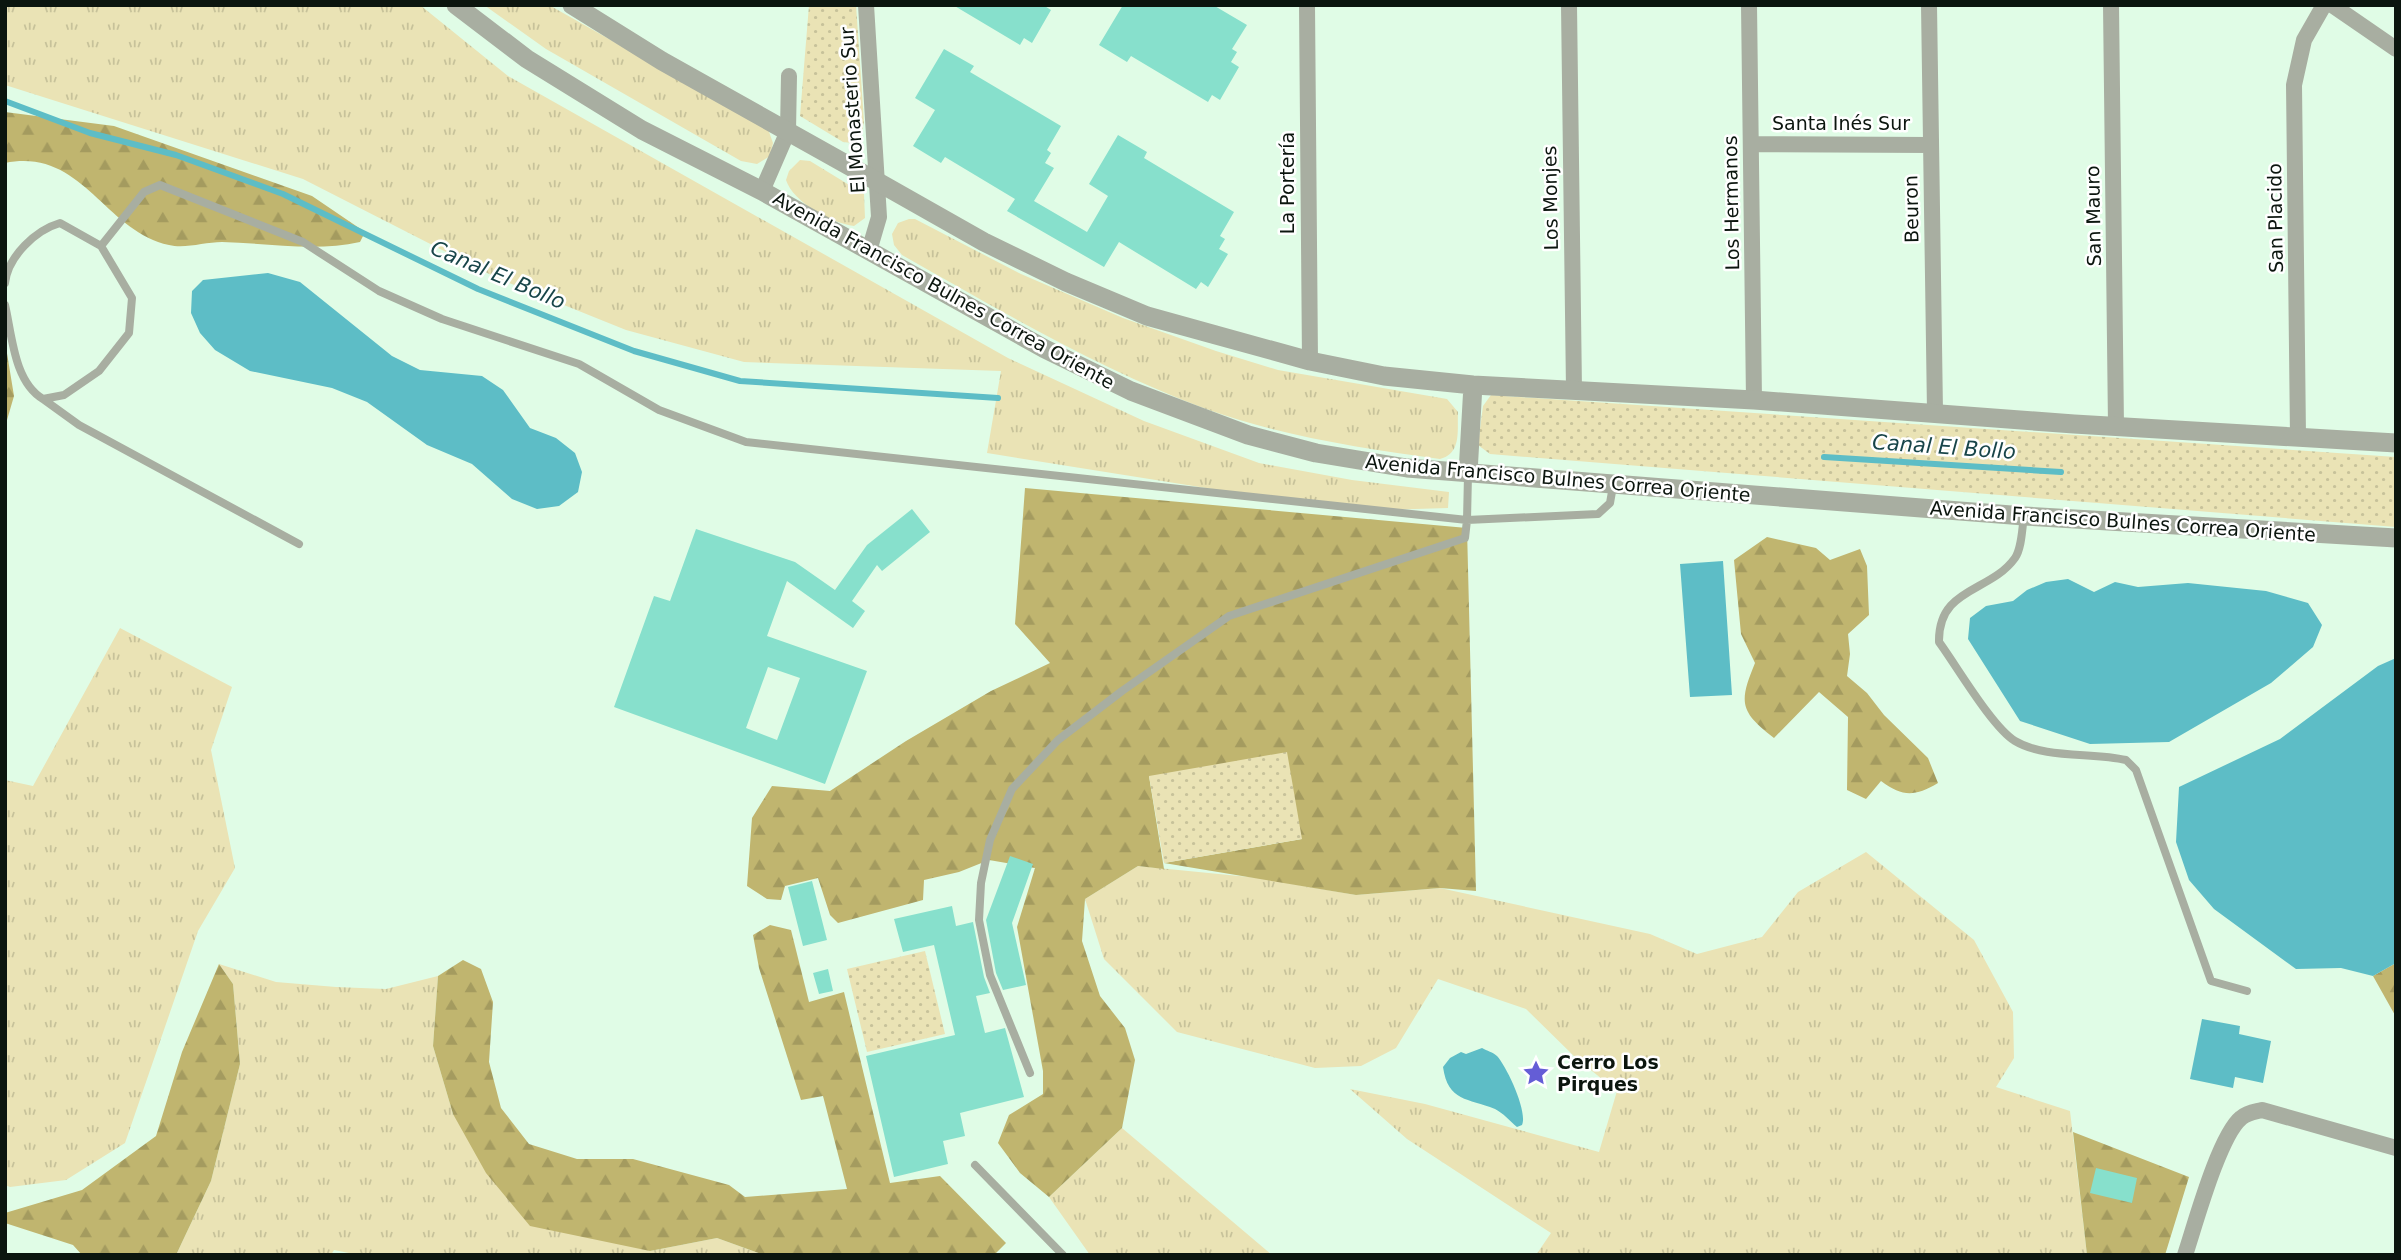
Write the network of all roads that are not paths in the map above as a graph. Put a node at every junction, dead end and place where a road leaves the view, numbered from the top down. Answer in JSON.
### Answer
{"nodes":[{"id":1,"x":456,"y":5,"type":"edge"},
{"id":2,"x":572,"y":5,"type":"edge"},
{"id":3,"x":866,"y":5,"type":"edge"},
{"id":4,"x":1307,"y":5,"type":"edge"},
{"id":5,"x":1569,"y":5,"type":"edge"},
{"id":6,"x":1749,"y":5,"type":"edge"},
{"id":7,"x":1929,"y":5,"type":"edge"},
{"id":8,"x":2111,"y":5,"type":"edge"},
{"id":9,"x":2324,"y":5,"type":"edge"},
{"id":10,"x":2332,"y":5,"type":"edge"},
{"id":11,"x":2396,"y":49,"type":"edge"},
{"id":12,"x":789,"y":76,"type":"dead end"},
{"id":13,"x":788,"y":131,"type":"junction"},
{"id":14,"x":1751,"y":144,"type":"junction"},
{"id":15,"x":1931,"y":145,"type":"junction"},
{"id":16,"x":878,"y":182,"type":"junction"},
{"id":17,"x":762,"y":191,"type":"junction"},
{"id":18,"x":101,"y":246,"type":"junction"},
{"id":19,"x":869,"y":251,"type":"junction"},
{"id":20,"x":5,"y":283,"type":"edge"},
{"id":21,"x":5,"y":305,"type":"edge"},
{"id":22,"x":1310,"y":361,"type":"junction"},
{"id":23,"x":1473,"y":385,"type":"junction"},
{"id":24,"x":1574,"y":390,"type":"junction"},
{"id":25,"x":43,"y":399,"type":"junction"},
{"id":26,"x":1754,"y":400,"type":"junction"},
{"id":27,"x":1935,"y":412,"type":"junction"},
{"id":28,"x":2116,"y":426,"type":"junction"},
{"id":29,"x":2298,"y":437,"type":"junction"},
{"id":30,"x":2396,"y":443,"type":"edge"},
{"id":31,"x":1468,"y":473,"type":"junction"},
{"id":32,"x":1613,"y":485,"type":"junction"},
{"id":33,"x":2024,"y":516,"type":"junction"},
{"id":34,"x":1467,"y":520,"type":"junction"},
{"id":35,"x":2396,"y":538,"type":"edge"},
{"id":36,"x":299,"y":544,"type":"dead end"},
{"id":37,"x":2247,"y":991,"type":"dead end"},
{"id":38,"x":1030,"y":1073,"type":"dead end"},
{"id":39,"x":2396,"y":1148,"type":"edge"},
{"id":40,"x":975,"y":1165,"type":"dead end"},
{"id":41,"x":1063,"y":1255,"type":"edge"},
{"id":42,"x":2185,"y":1255,"type":"edge"}],
"edges":[{"from":1,"to":17,"type":"street","name":"Avenida Francisco Bulnes Correa Oriente"},
{"from":2,"to":13,"type":"street"},
{"from":3,"to":16,"type":"street","name":"El Monasterio Sur"},
{"from":4,"to":22,"type":"street","name":"La Portería"},
{"from":5,"to":24,"type":"street","name":"Los Monjes"},
{"from":6,"to":14,"type":"street","name":"Los Hermanos"},
{"from":7,"to":15,"type":"street","name":"Beuron"},
{"from":8,"to":28,"type":"street","name":"San Mauro"},
{"from":9,"to":29,"type":"street","name":"San Placido"},
{"from":10,"to":11,"type":"street"},
{"from":12,"to":13,"type":"street"},
{"from":13,"to":16,"type":"street"},
{"from":13,"to":17,"type":"street"},
{"from":14,"to":15,"type":"street","name":"Santa Inés Sur"},
{"from":14,"to":26,"type":"street","name":"Los Hermanos"},
{"from":15,"to":27,"type":"street","name":"Beuron"},
{"from":16,"to":19,"type":"street","name":"El Monasterio Sur"},
{"from":16,"to":22,"type":"street"},
{"from":17,"to":19,"type":"street","name":"Avenida Francisco Bulnes Correa Oriente"},
{"from":18,"to":20,"type":"lane"},
{"from":18,"to":25,"type":"lane"},
{"from":18,"to":34,"type":"lane"},
{"from":19,"to":31,"type":"street","name":"Avenida Francisco Bulnes Correa Oriente"},
{"from":21,"to":25,"type":"lane"},
{"from":22,"to":23,"type":"street"},
{"from":23,"to":24,"type":"street"},
{"from":23,"to":31,"type":"street"},
{"from":24,"to":26,"type":"street"},
{"from":25,"to":36,"type":"lane"},
{"from":26,"to":27,"type":"street"},
{"from":27,"to":28,"type":"street"},
{"from":28,"to":29,"type":"street"},
{"from":29,"to":30,"type":"street"},
{"from":31,"to":32,"type":"street","name":"Avenida Francisco Bulnes Correa Oriente"},
{"from":31,"to":34,"type":"lane"},
{"from":32,"to":33,"type":"street","name":"Avenida Francisco Bulnes Correa Oriente"},
{"from":32,"to":34,"type":"lane"},
{"from":33,"to":35,"type":"street","name":"Avenida Francisco Bulnes Correa Oriente"},
{"from":33,"to":37,"type":"lane"},
{"from":34,"to":38,"type":"lane"},
{"from":39,"to":42,"type":"street"},
{"from":40,"to":41,"type":"lane"}]}
